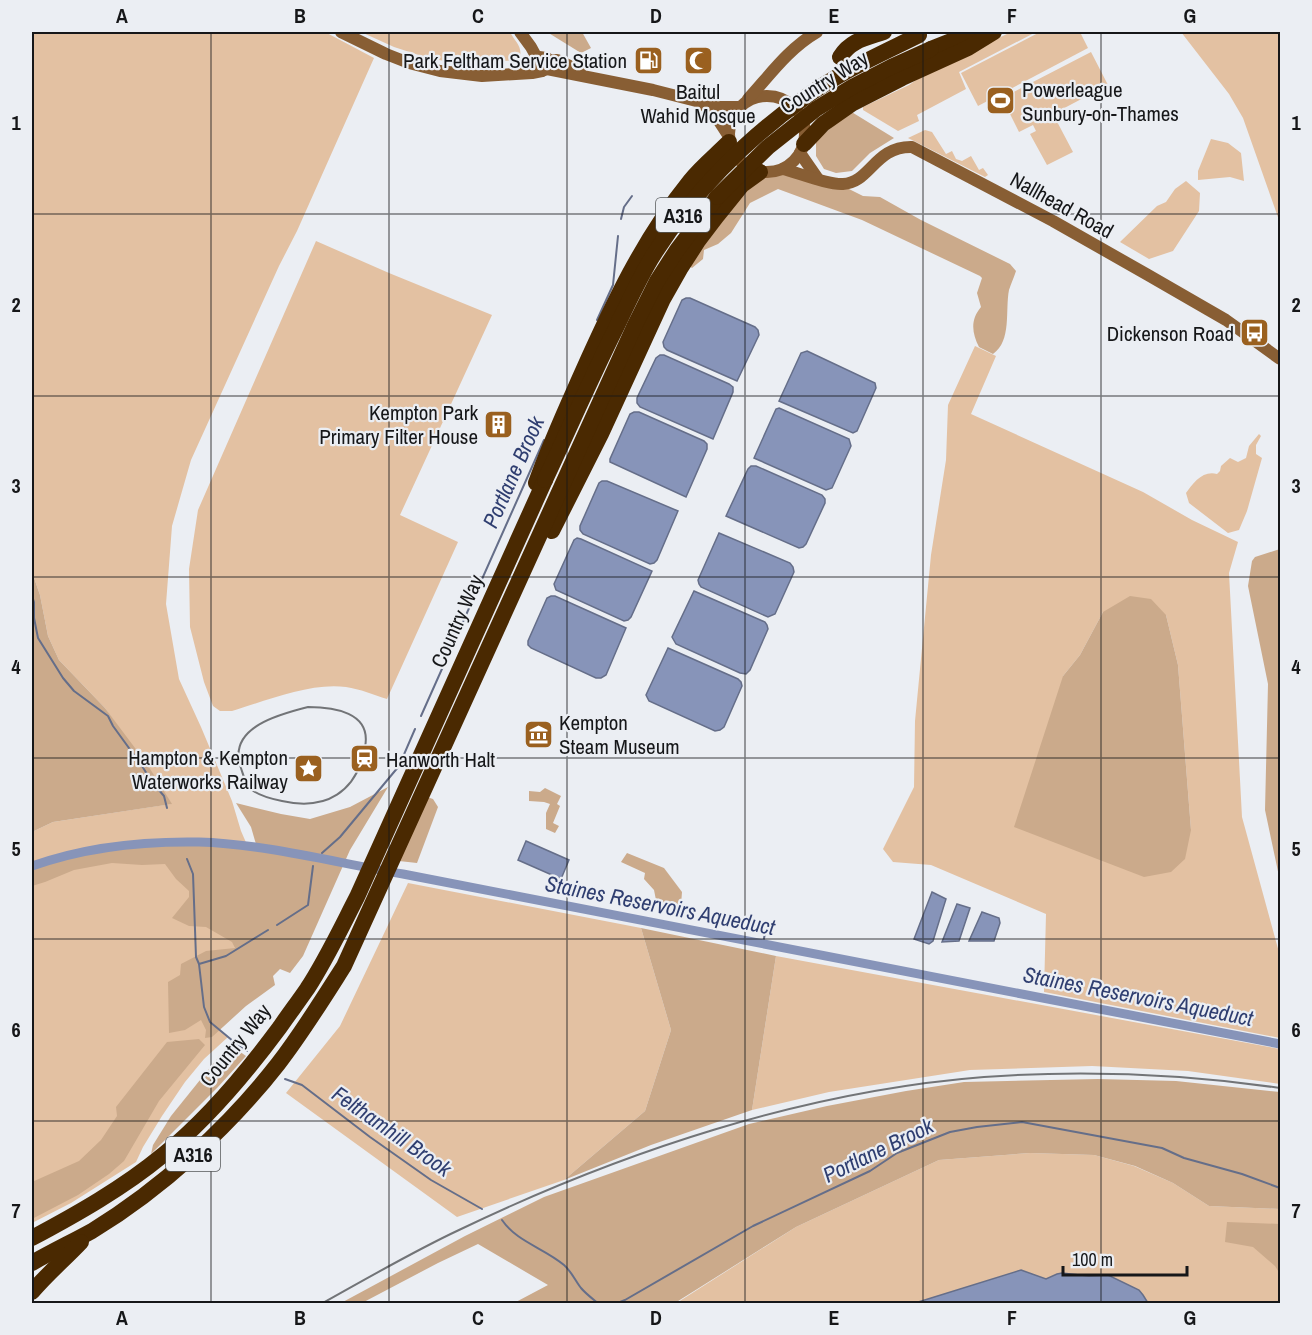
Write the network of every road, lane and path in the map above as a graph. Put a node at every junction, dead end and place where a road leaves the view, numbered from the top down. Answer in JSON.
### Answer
{"nodes":[{"id":1,"x":341,"y":32,"type":"edge"},
{"id":2,"x":520,"y":32,"type":"edge"},
{"id":3,"x":817,"y":32,"type":"edge"},
{"id":4,"x":884,"y":32,"type":"edge"},
{"id":5,"x":974,"y":32,"type":"edge"},
{"id":6,"x":994,"y":32,"type":"edge"},
{"id":7,"x":923,"y":33,"type":"edge"},
{"id":8,"x":840,"y":57,"type":"dead end"},
{"id":9,"x":542,"y":65,"type":"junction"},
{"id":10,"x":774,"y":68,"type":"junction"},
{"id":11,"x":778,"y":97,"type":"junction"},
{"id":12,"x":701,"y":103,"type":"junction"},
{"id":13,"x":743,"y":103,"type":"junction"},
{"id":14,"x":728,"y":139,"type":"junction"},
{"id":15,"x":802,"y":148,"type":"junction"},
{"id":16,"x":783,"y":168,"type":"junction"},
{"id":17,"x":760,"y":172,"type":"junction"},
{"id":18,"x":818,"y":179,"type":"junction"},
{"id":19,"x":1281,"y":359,"type":"edge"},
{"id":20,"x":525,"y":523,"type":"junction"},
{"id":21,"x":485,"y":656,"type":"junction"},
{"id":22,"x":92,"y":1230,"type":"junction"},
{"id":23,"x":32,"y":1238,"type":"edge"},
{"id":24,"x":32,"y":1263,"type":"edge"},
{"id":25,"x":32,"y":1292,"type":"edge"}],
"edges":[{"from":1,"to":9,"type":"street"},
{"from":2,"to":9,"type":"street"},
{"from":3,"to":10,"type":"street"},
{"from":4,"to":8,"type":"highway"},
{"from":5,"to":21,"type":"highway","name":"Country Way","number":"A316","bridge":true},
{"from":6,"to":15,"type":"highway"},
{"from":7,"to":20,"type":"highway","name":"Country Way","number":"A316","bridge":true},
{"from":9,"to":12,"type":"street"},
{"from":10,"to":11,"type":"street"},
{"from":10,"to":13,"type":"street"},
{"from":11,"to":13,"type":"street"},
{"from":11,"to":15,"type":"street"},
{"from":12,"to":13,"type":"street"},
{"from":12,"to":14,"type":"street"},
{"from":13,"to":14,"type":"street"},
{"from":14,"to":17,"type":"street"},
{"from":14,"to":20,"type":"highway"},
{"from":15,"to":16,"type":"street"},
{"from":15,"to":18,"type":"street"},
{"from":16,"to":17,"type":"street"},
{"from":16,"to":18,"type":"street","name":"Nallhead Road"},
{"from":17,"to":21,"type":"highway"},
{"from":18,"to":19,"type":"street","name":"Nallhead Road"},
{"from":20,"to":23,"type":"highway","name":"Country Way","number":"A316"},
{"from":21,"to":22,"type":"highway","name":"Country Way","number":"A316"},
{"from":22,"to":24,"type":"highway","name":"Country Way","number":"A316"},
{"from":22,"to":25,"type":"highway"}]}
